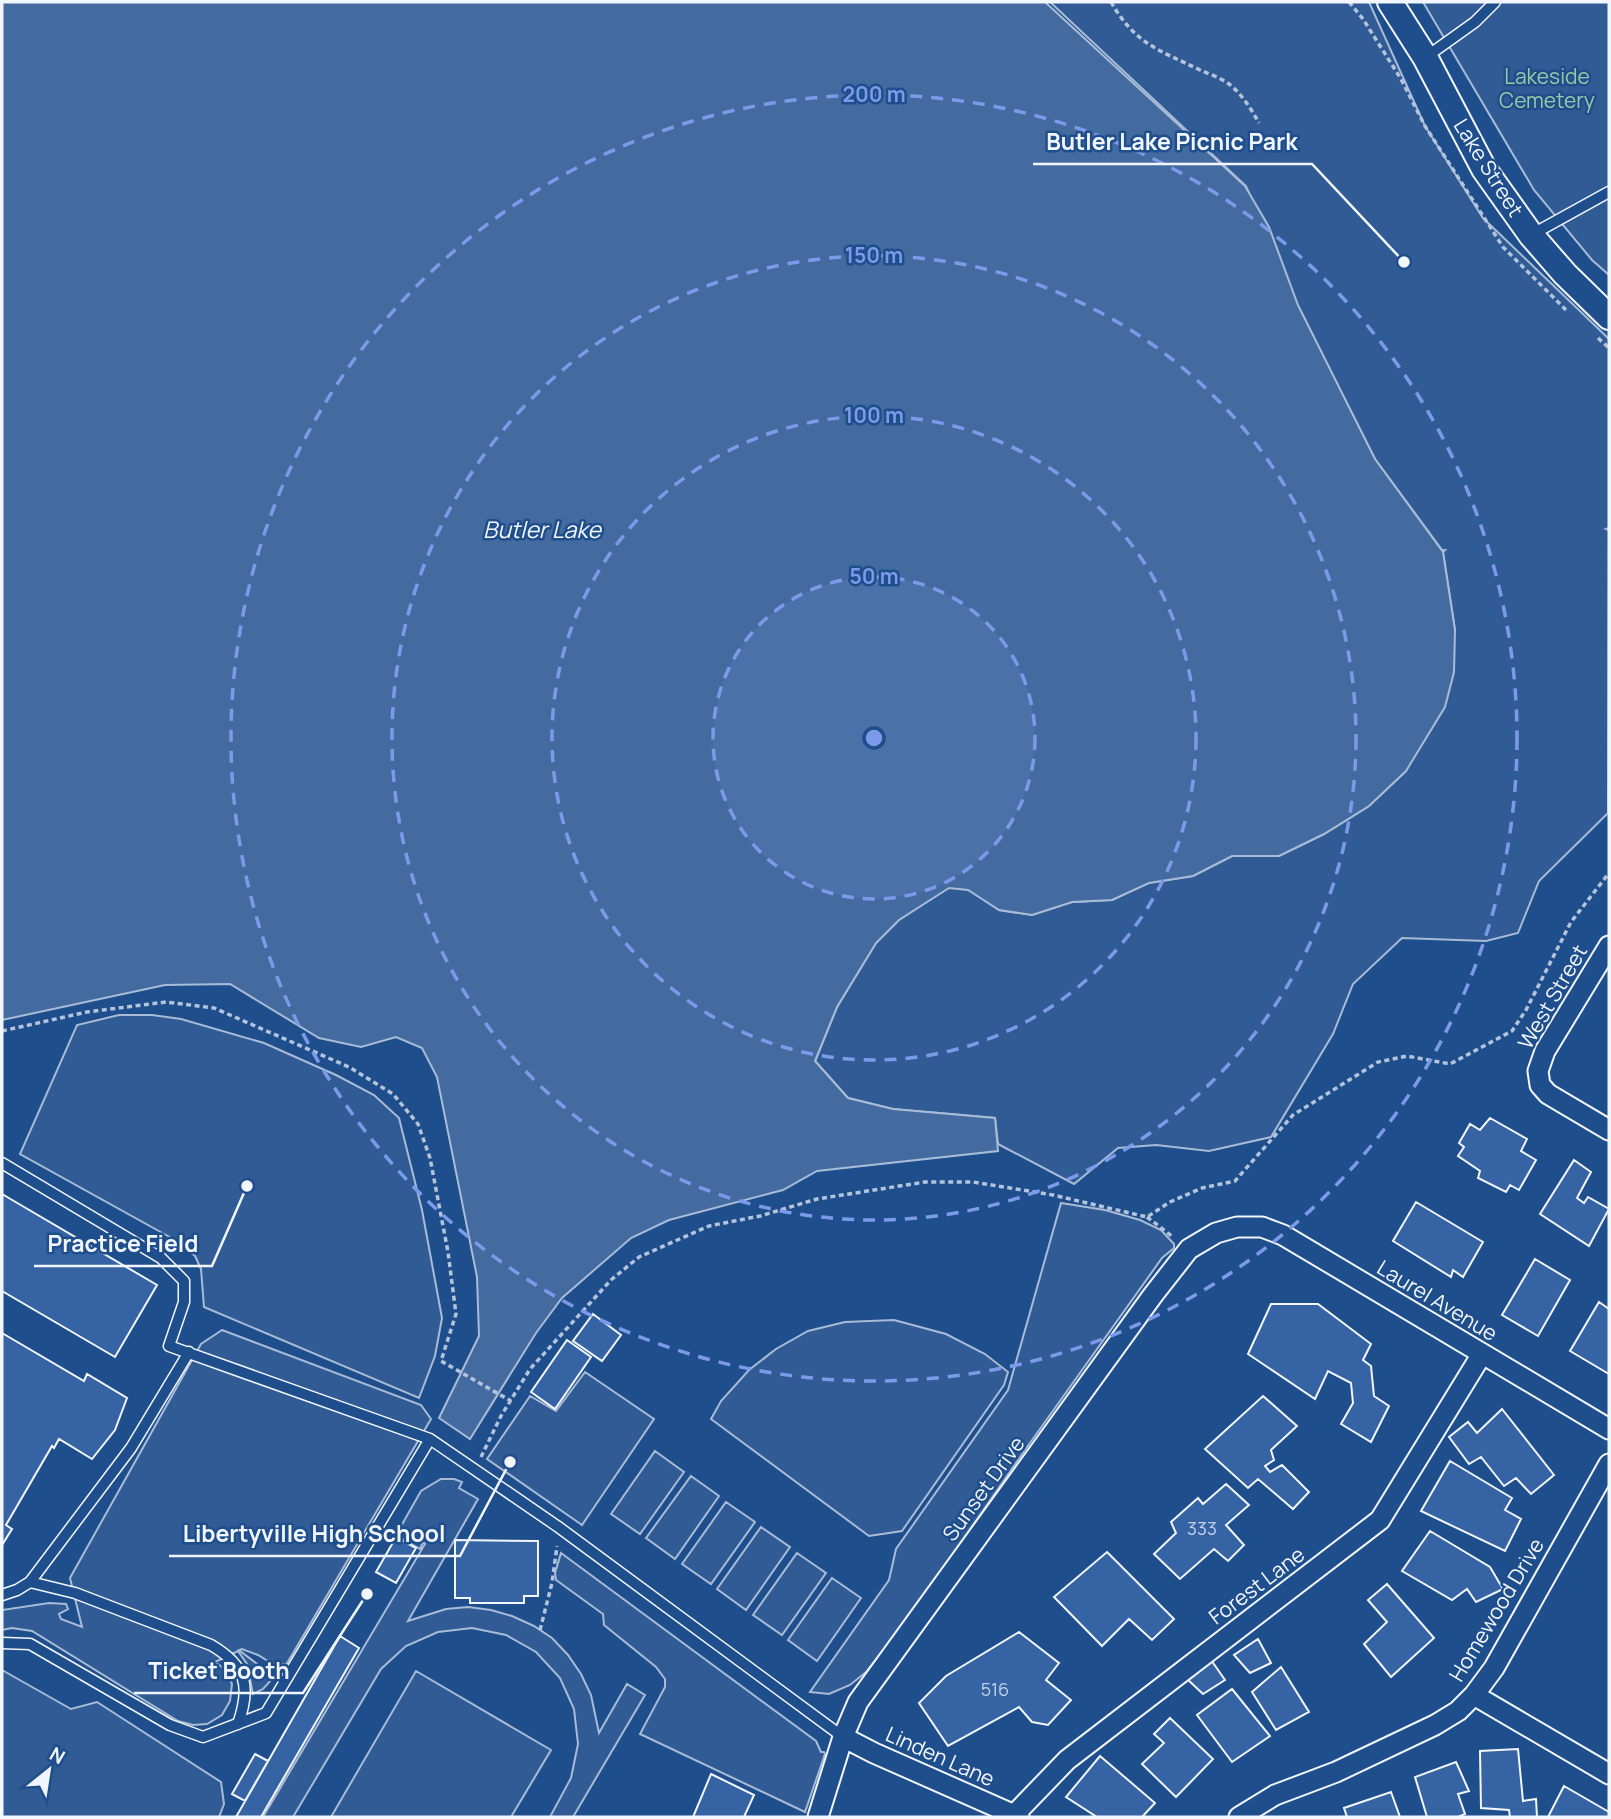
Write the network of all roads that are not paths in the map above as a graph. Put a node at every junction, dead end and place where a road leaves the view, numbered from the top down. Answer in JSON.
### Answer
{"nodes":[{"id":1,"x":1390,"y":2,"type":"edge"},
{"id":2,"x":1495,"y":2,"type":"edge"},
{"id":3,"x":1425,"y":57,"type":"junction"},
{"id":4,"x":1609,"y":192,"type":"edge"},
{"id":5,"x":1531,"y":235,"type":"junction"},
{"id":6,"x":1609,"y":317,"type":"edge"},
{"id":7,"x":1609,"y":946,"type":"edge"},
{"id":8,"x":1609,"y":1130,"type":"edge"},
{"id":9,"x":2,"y":1163,"type":"edge"},
{"id":10,"x":1237,"y":1227,"type":"joint"},
{"id":11,"x":190,"y":1352,"type":"junction"},
{"id":12,"x":1482,"y":1354,"type":"junction"},
{"id":13,"x":1609,"y":1429,"type":"edge"},
{"id":14,"x":430,"y":1439,"type":"junction"},
{"id":15,"x":1609,"y":1464,"type":"edge"},
{"id":16,"x":30,"y":1582,"type":"junction"},
{"id":17,"x":2,"y":1595,"type":"edge"},
{"id":18,"x":2,"y":1643,"type":"edge"},
{"id":19,"x":1474,"y":1695,"type":"junction"},
{"id":20,"x":238,"y":1724,"type":"junction"},
{"id":21,"x":843,"y":1737,"type":"junction"},
{"id":22,"x":1609,"y":1774,"type":"edge"},
{"id":23,"x":1016,"y":1816,"type":"edge"},
{"id":24,"x":818,"y":1817,"type":"edge"},
{"id":25,"x":1239,"y":1817,"type":"edge"}],
"edges":[{"from":1,"to":3,"type":"street","name":"Lake Street"},
{"from":2,"to":3,"type":"lane"},
{"from":3,"to":5,"type":"street","name":"Lake Street"},
{"from":4,"to":5,"type":"lane"},
{"from":5,"to":6,"type":"street","name":"Lake Street"},
{"from":7,"to":8,"type":"street","name":"West Street"},
{"from":9,"to":11,"type":"lane"},
{"from":10,"to":12,"type":"street","name":"Laurel Avenue"},
{"from":10,"to":21,"type":"street","name":"Sunset Drive"},
{"from":11,"to":14,"type":"lane"},
{"from":11,"to":16,"type":"lane"},
{"from":12,"to":13,"type":"street","name":"Laurel Avenue"},
{"from":12,"to":23,"type":"street","name":"Forest Lane"},
{"from":14,"to":20,"type":"lane"},
{"from":14,"to":21,"type":"lane"},
{"from":15,"to":19,"type":"street","name":"Homewood Drive"},
{"from":16,"to":17,"type":"lane"},
{"from":16,"to":20,"type":"lane"},
{"from":18,"to":20,"type":"lane"},
{"from":19,"to":22,"type":"street"},
{"from":19,"to":25,"type":"street","name":"Homewood Drive"},
{"from":21,"to":23,"type":"street","name":"Linden Lane"},
{"from":21,"to":24,"type":"street","name":"Sunset Drive"}]}
